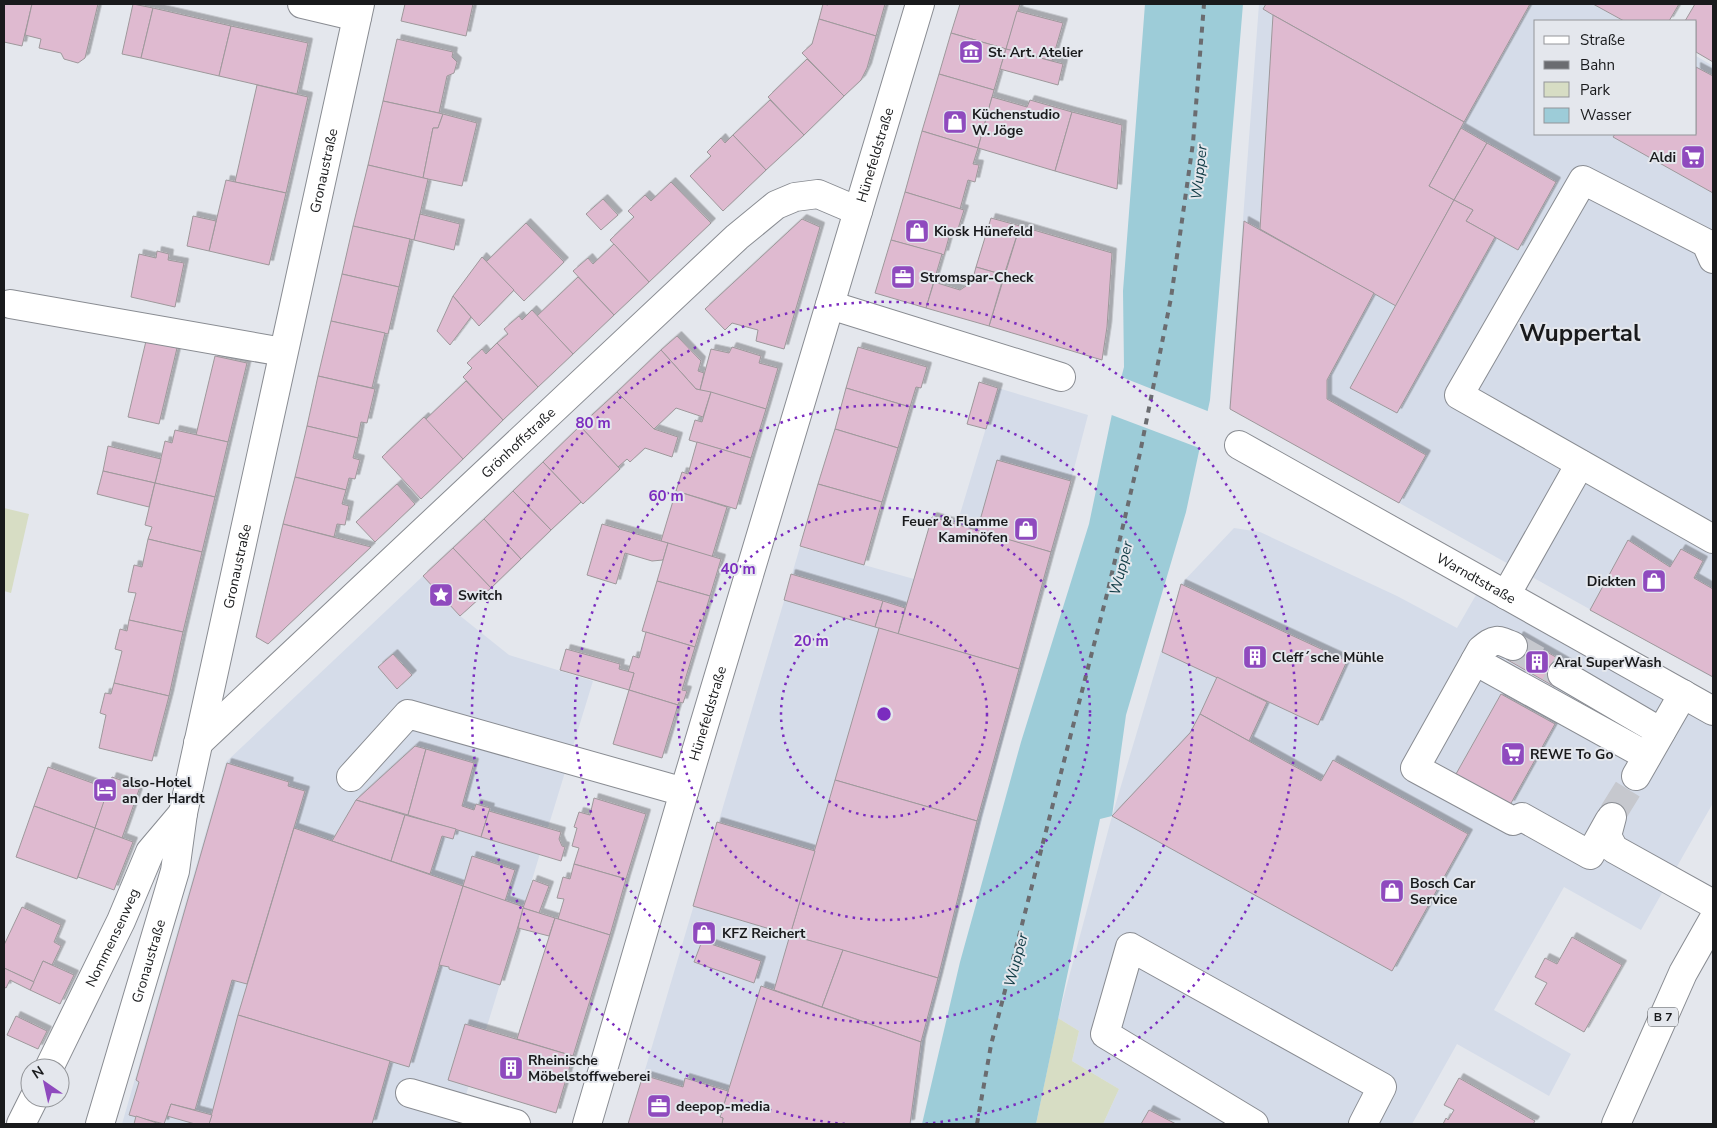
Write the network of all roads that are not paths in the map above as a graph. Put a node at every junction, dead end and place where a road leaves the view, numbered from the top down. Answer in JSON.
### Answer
{"nodes":[{"id":1,"x":302,"y":4,"type":"edge"},
{"id":2,"x":920,"y":4,"type":"edge"},
{"id":3,"x":358,"y":10,"type":"edge"},
{"id":4,"x":858,"y":211,"type":"junction"},
{"id":5,"x":1713,"y":259,"type":"edge"},
{"id":6,"x":10,"y":304,"type":"dead end"},
{"id":7,"x":830,"y":305,"type":"junction"},
{"id":8,"x":283,"y":352,"type":"junction"},
{"id":9,"x":1061,"y":377,"type":"dead end"},
{"id":10,"x":1239,"y":445,"type":"dead end"},
{"id":11,"x":1580,"y":464,"type":"junction"},
{"id":12,"x":1713,"y":539,"type":"edge"},
{"id":13,"x":1506,"y":595,"type":"junction"},
{"id":14,"x":1513,"y":646,"type":"tunnel mouth"},
{"id":15,"x":1475,"y":661,"type":"junction"},
{"id":16,"x":1562,"y":674,"type":"tunnel mouth"},
{"id":17,"x":1683,"y":694,"type":"junction"},
{"id":18,"x":1713,"y":711,"type":"edge"},
{"id":19,"x":1661,"y":732,"type":"junction"},
{"id":20,"x":198,"y":743,"type":"junction"},
{"id":21,"x":351,"y":777,"type":"dead end"},
{"id":22,"x":684,"y":792,"type":"junction"},
{"id":23,"x":183,"y":813,"type":"junction"},
{"id":24,"x":1713,"y":904,"type":"edge"},
{"id":25,"x":1713,"y":920,"type":"edge"},
{"id":26,"x":54,"y":1058,"type":"edge"},
{"id":27,"x":410,"y":1093,"type":"dead end"},
{"id":28,"x":29,"y":1108,"type":"edge"},
{"id":29,"x":21,"y":1124,"type":"edge"},
{"id":30,"x":100,"y":1124,"type":"edge"},
{"id":31,"x":516,"y":1124,"type":"edge"},
{"id":32,"x":587,"y":1124,"type":"edge"},
{"id":33,"x":1254,"y":1124,"type":"edge"},
{"id":34,"x":1363,"y":1124,"type":"edge"},
{"id":35,"x":1616,"y":1124,"type":"edge"}],
"edges":[{"from":1,"to":3,"type":"street"},
{"from":2,"to":4,"type":"street","name":"Hünefeldstraße"},
{"from":3,"to":8,"type":"street","name":"Gronaustraße"},
{"from":4,"to":7,"type":"street","name":"Hünefeldstraße"},
{"from":4,"to":20,"type":"street","name":"Grönhoffstraße"},
{"from":5,"to":11,"type":"street"},
{"from":6,"to":8,"type":"street"},
{"from":7,"to":9,"type":"street"},
{"from":7,"to":22,"type":"street","name":"Hünefeldstraße"},
{"from":8,"to":20,"type":"street","name":"Gronaustraße"},
{"from":10,"to":13,"type":"street","name":"Warndtstraße"},
{"from":11,"to":12,"type":"street"},
{"from":11,"to":13,"type":"street"},
{"from":13,"to":17,"type":"street","name":"Warndtstraße"},
{"from":14,"to":15,"type":"street"},
{"from":15,"to":19,"type":"street"},
{"from":15,"to":24,"type":"street"},
{"from":16,"to":19,"type":"street"},
{"from":17,"to":18,"type":"street","name":"Warndtstraße"},
{"from":17,"to":19,"type":"street"},
{"from":20,"to":23,"type":"street","name":"Gronaustraße"},
{"from":21,"to":22,"type":"street"},
{"from":22,"to":32,"type":"street","name":"Hünefeldstraße"},
{"from":23,"to":26,"type":"street","name":"Nommensenweg"},
{"from":23,"to":30,"type":"street","name":"Gronaustraße"},
{"from":25,"to":35,"type":"street","number":"B 7"},
{"from":27,"to":31,"type":"street"},
{"from":28,"to":29,"type":"street"},
{"from":33,"to":34,"type":"street"}]}
